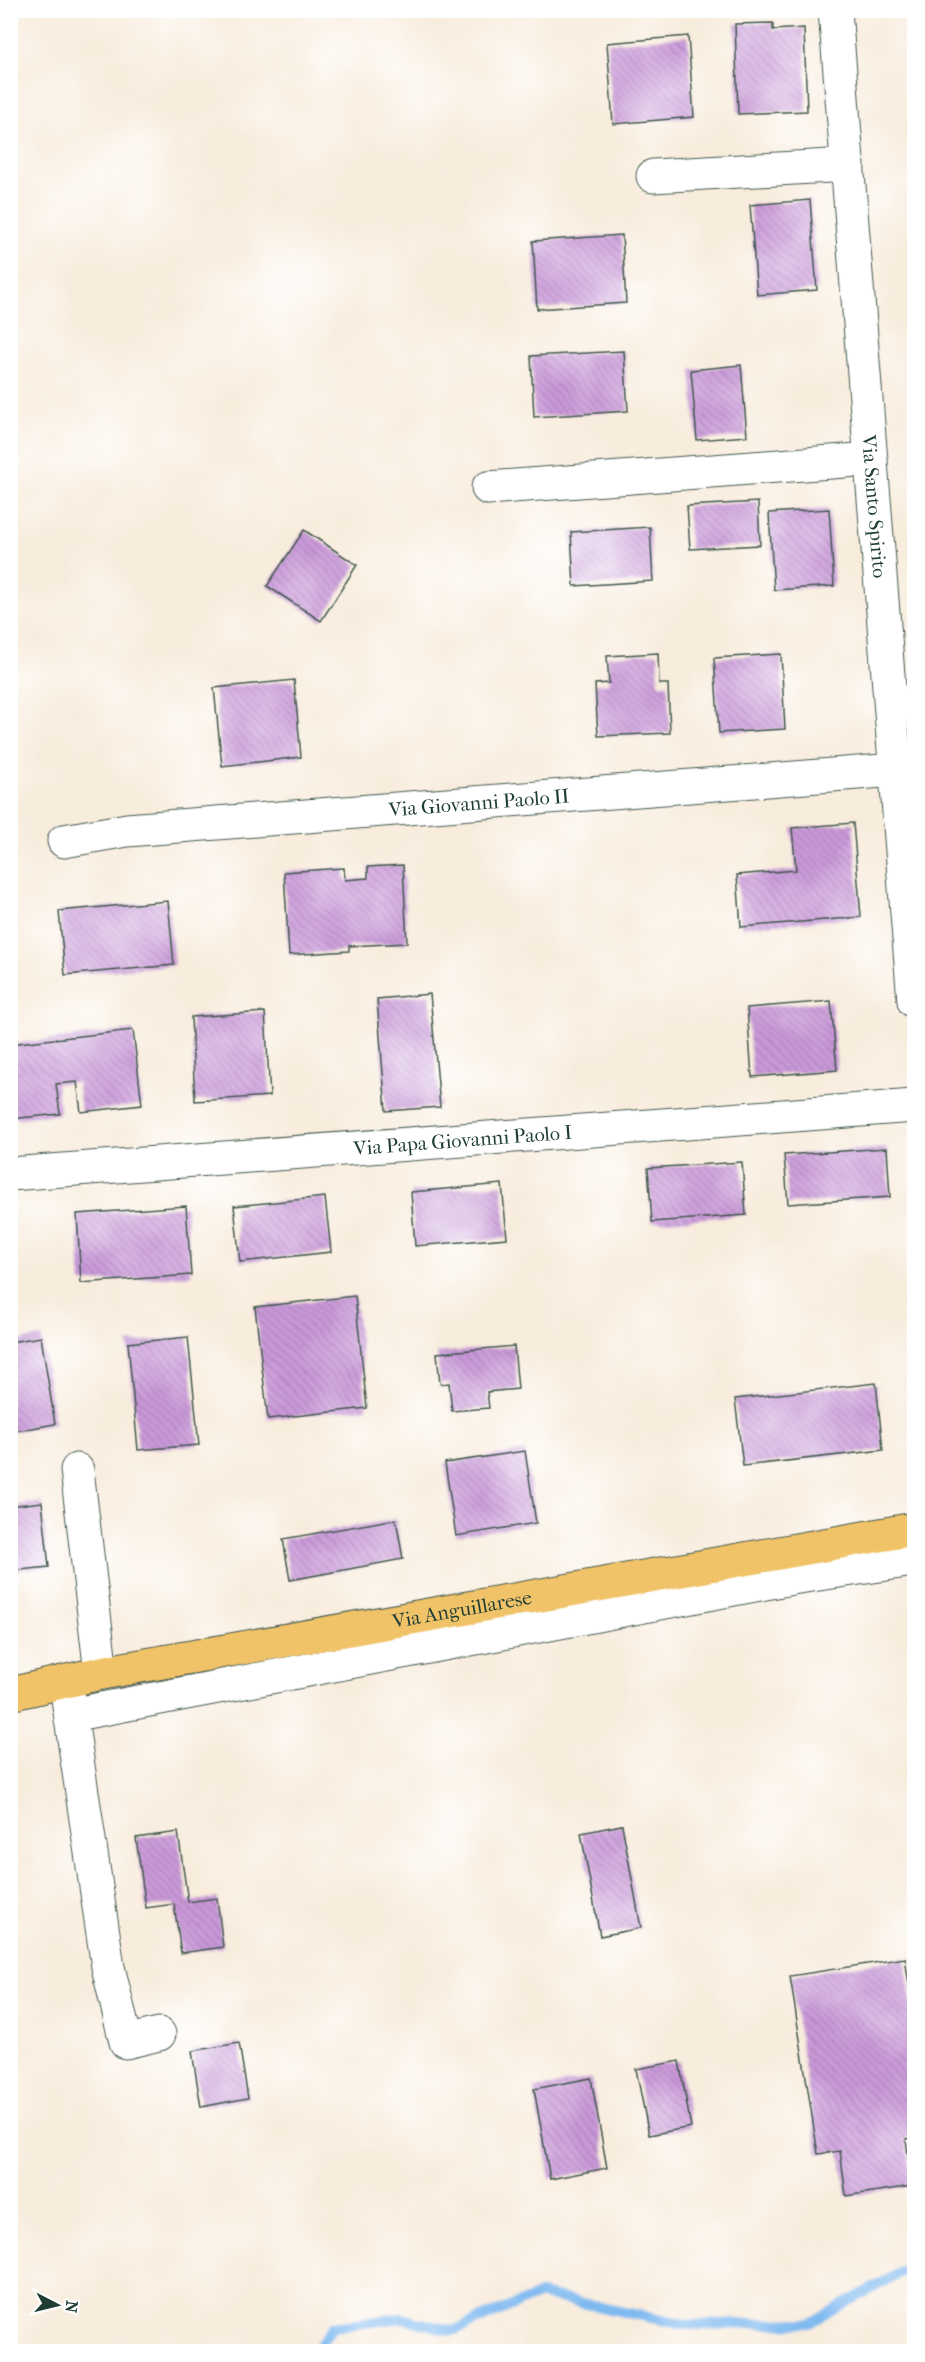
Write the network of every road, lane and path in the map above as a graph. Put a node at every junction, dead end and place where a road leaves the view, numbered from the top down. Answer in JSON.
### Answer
{"nodes":[{"id":1,"x":835,"y":10,"type":"edge"},
{"id":2,"x":848,"y":165,"type":"junction"},
{"id":3,"x":653,"y":176,"type":"dead end"},
{"id":4,"x":871,"y":459,"type":"junction"},
{"id":5,"x":488,"y":488,"type":"dead end"},
{"id":6,"x":896,"y":770,"type":"junction"},
{"id":7,"x":64,"y":841,"type":"dead end"},
{"id":8,"x":915,"y":1001,"type":"edge"},
{"id":9,"x":915,"y":1106,"type":"edge"},
{"id":10,"x":10,"y":1174,"type":"edge"},
{"id":11,"x":77,"y":1470,"type":"dead end"},
{"id":12,"x":915,"y":1529,"type":"edge"},
{"id":13,"x":915,"y":1560,"type":"edge"},
{"id":14,"x":101,"y":1673,"type":"junction"},
{"id":15,"x":65,"y":1681,"type":"junction"},
{"id":16,"x":10,"y":1694,"type":"edge"},
{"id":17,"x":86,"y":1712,"type":"dead end"},
{"id":18,"x":159,"y":2034,"type":"dead end"}],
"edges":[{"from":1,"to":2,"type":"street","name":"Via Santo Spirito"},
{"from":2,"to":3,"type":"street"},
{"from":2,"to":4,"type":"street","name":"Via Santo Spirito"},
{"from":4,"to":5,"type":"street"},
{"from":4,"to":6,"type":"street","name":"Via Santo Spirito"},
{"from":6,"to":7,"type":"street","name":"Via Giovanni Paolo II"},
{"from":6,"to":8,"type":"street","name":"Via Santo Spirito"},
{"from":9,"to":10,"type":"street","name":"Via Papa Giovanni Paolo I"},
{"from":11,"to":14,"type":"street"},
{"from":12,"to":14,"type":"main road","name":"Via Anguillarese"},
{"from":13,"to":17,"type":"street"},
{"from":14,"to":15,"type":"main road","name":"Via Anguillarese"},
{"from":15,"to":16,"type":"main road","name":"Via Anguillarese"},
{"from":15,"to":18,"type":"street"}]}
